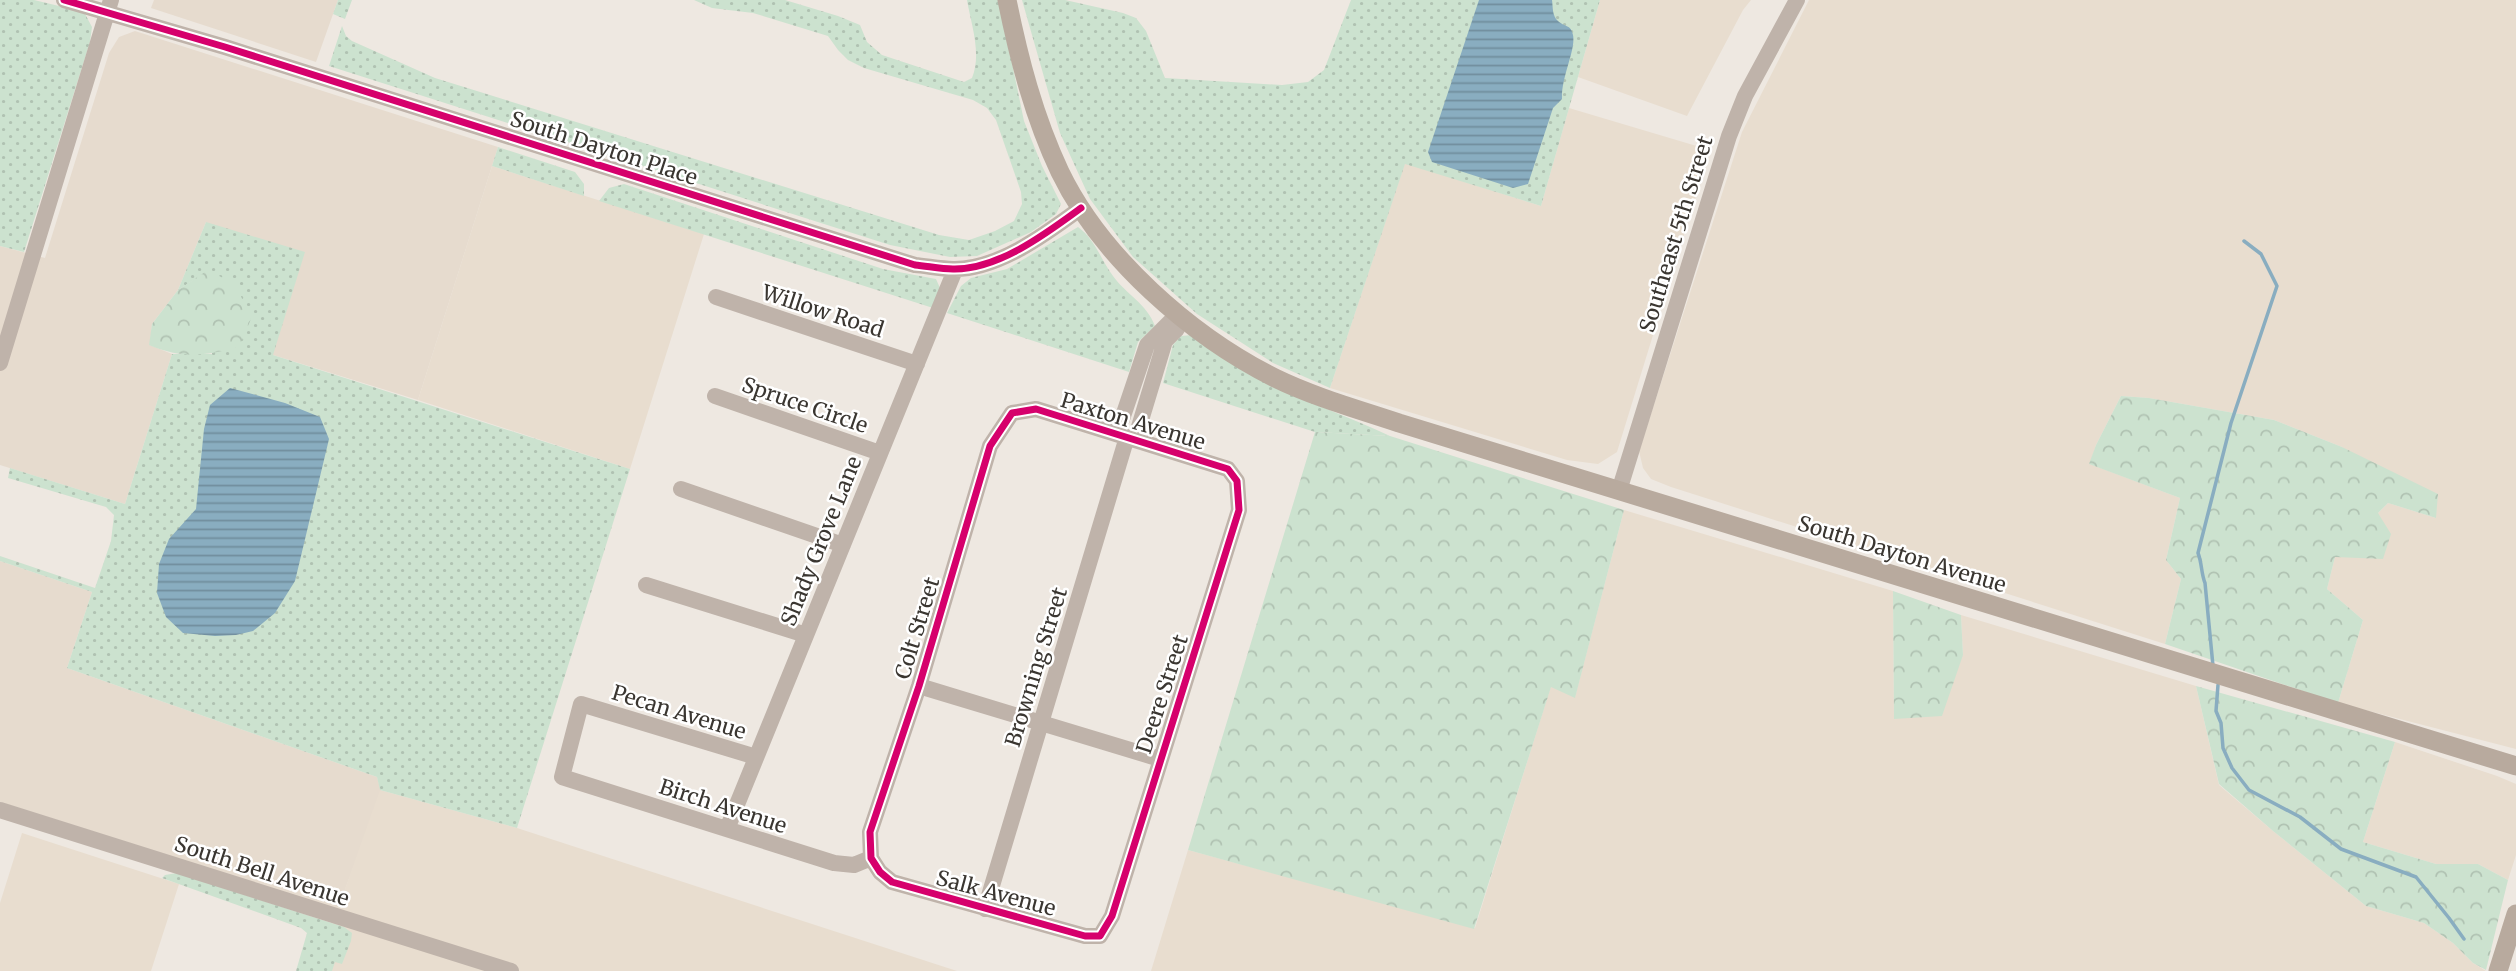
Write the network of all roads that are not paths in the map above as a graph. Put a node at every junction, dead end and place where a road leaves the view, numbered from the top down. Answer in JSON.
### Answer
{"nodes":[{"id":1,"x":64,"y":0,"type":"edge"},
{"id":2,"x":1007,"y":0,"type":"edge"},
{"id":3,"x":1797,"y":0,"type":"edge"},
{"id":4,"x":109,"y":6,"type":"edge"},
{"id":5,"x":1081,"y":208,"type":"junction"},
{"id":6,"x":955,"y":270,"type":"junction"},
{"id":7,"x":716,"y":297,"type":"dead end"},
{"id":8,"x":1182,"y":317,"type":"junction"},
{"id":9,"x":0,"y":363,"type":"edge"},
{"id":10,"x":917,"y":364,"type":"junction"},
{"id":11,"x":715,"y":396,"type":"dead end"},
{"id":12,"x":1012,"y":413,"type":"joint"},
{"id":13,"x":1126,"y":437,"type":"junction"},
{"id":14,"x":880,"y":453,"type":"junction"},
{"id":15,"x":1237,"y":481,"type":"joint"},
{"id":16,"x":681,"y":489,"type":"dead end"},
{"id":17,"x":1619,"y":491,"type":"junction"},
{"id":18,"x":843,"y":545,"type":"junction"},
{"id":19,"x":646,"y":585,"type":"dead end"},
{"id":20,"x":806,"y":635,"type":"junction"},
{"id":21,"x":919,"y":687,"type":"junction"},
{"id":22,"x":1041,"y":723,"type":"junction"},
{"id":23,"x":756,"y":757,"type":"junction"},
{"id":24,"x":1160,"y":759,"type":"junction"},
{"id":25,"x":2516,"y":766,"type":"edge"},
{"id":26,"x":562,"y":777,"type":"joint"},
{"id":27,"x":0,"y":810,"type":"edge"},
{"id":28,"x":727,"y":829,"type":"junction"},
{"id":29,"x":871,"y":859,"type":"junction"},
{"id":30,"x":985,"y":909,"type":"junction"},
{"id":31,"x":2516,"y":914,"type":"edge"},
{"id":32,"x":1112,"y":916,"type":"joint"},
{"id":33,"x":511,"y":971,"type":"edge"},
{"id":34,"x":2498,"y":971,"type":"edge"}],
"edges":[{"from":1,"to":4,"type":"street"},
{"from":2,"to":5,"type":"main road","name":"South Dayton Avenue"},
{"from":3,"to":17,"type":"street","name":"Southeast 5th Street"},
{"from":4,"to":6,"type":"street","name":"South Dayton Place"},
{"from":4,"to":9,"type":"street"},
{"from":5,"to":6,"type":"street","name":"South Dayton Place"},
{"from":5,"to":8,"type":"main road","name":"South Dayton Avenue"},
{"from":6,"to":10,"type":"street","name":"Shady Grove Lane"},
{"from":7,"to":10,"type":"street","name":"Willow Road"},
{"from":8,"to":13,"type":"street","name":"Browning Street"},
{"from":8,"to":17,"type":"main road","name":"South Dayton Avenue"},
{"from":10,"to":14,"type":"street","name":"Shady Grove Lane"},
{"from":11,"to":14,"type":"street","name":"Spruce Circle"},
{"from":12,"to":13,"type":"street","name":"Paxton Avenue"},
{"from":12,"to":21,"type":"street","name":"Colt Street"},
{"from":13,"to":15,"type":"street","name":"Paxton Avenue"},
{"from":13,"to":22,"type":"street","name":"Browning Street"},
{"from":14,"to":18,"type":"street","name":"Shady Grove Lane"},
{"from":15,"to":24,"type":"street","name":"Deere Street"},
{"from":16,"to":18,"type":"street"},
{"from":17,"to":25,"type":"main road","name":"South Dayton Avenue"},
{"from":18,"to":20,"type":"street","name":"Shady Grove Lane"},
{"from":19,"to":20,"type":"street"},
{"from":20,"to":23,"type":"street","name":"Shady Grove Lane"},
{"from":21,"to":22,"type":"street"},
{"from":21,"to":29,"type":"street","name":"Colt Street"},
{"from":22,"to":24,"type":"street"},
{"from":22,"to":30,"type":"street","name":"Browning Street"},
{"from":23,"to":26,"type":"street","name":"Pecan Avenue"},
{"from":23,"to":28,"type":"street","name":"Shady Grove Lane"},
{"from":24,"to":32,"type":"street","name":"Deere Street"},
{"from":26,"to":28,"type":"street","name":"Birch Avenue"},
{"from":27,"to":33,"type":"street","name":"South Bell Avenue"},
{"from":28,"to":29,"type":"street","name":"Birch Avenue"},
{"from":29,"to":30,"type":"street","name":"Salk Avenue"},
{"from":30,"to":32,"type":"street","name":"Salk Avenue"},
{"from":31,"to":34,"type":"main road"}]}
